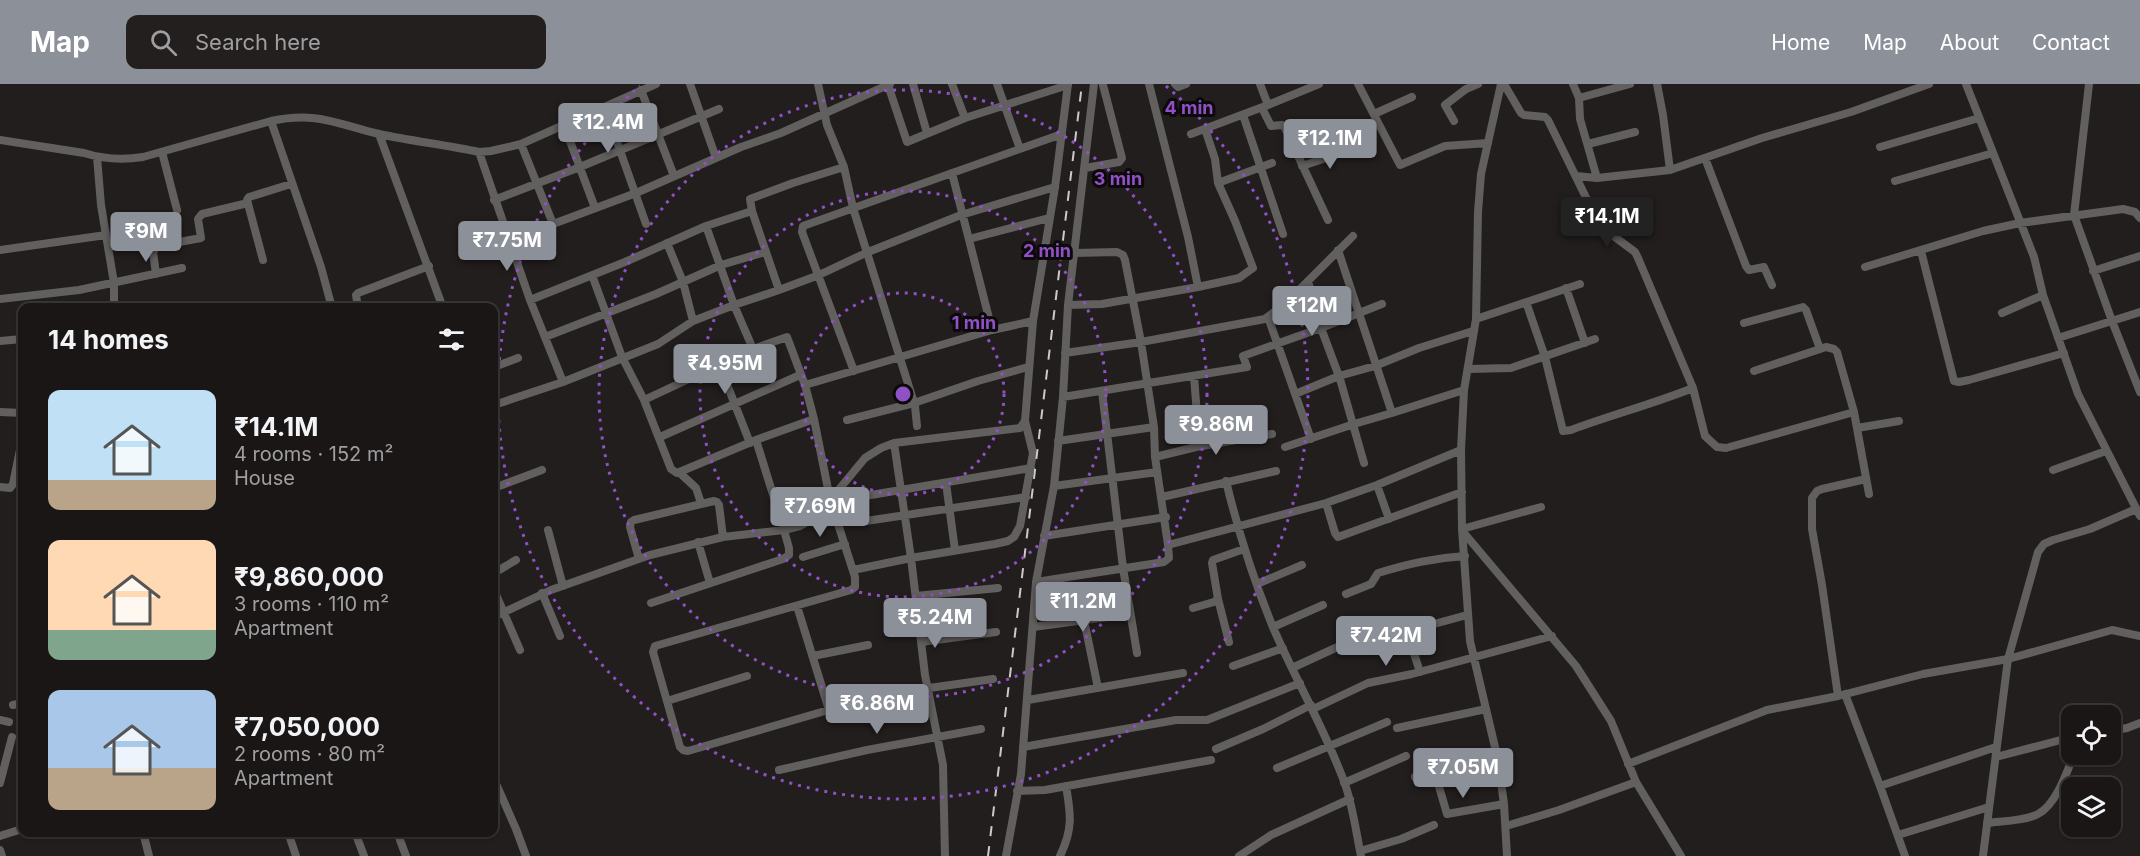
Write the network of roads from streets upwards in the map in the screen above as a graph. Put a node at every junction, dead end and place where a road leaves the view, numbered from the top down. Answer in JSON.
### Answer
{"nodes":[{"id":1,"x":656,"y":84,"type":"edge"},
{"id":2,"x":690,"y":84,"type":"edge"},
{"id":3,"x":818,"y":84,"type":"edge"},
{"id":4,"x":889,"y":84,"type":"edge"},
{"id":5,"x":913,"y":84,"type":"edge"},
{"id":6,"x":952,"y":84,"type":"edge"},
{"id":7,"x":997,"y":84,"type":"edge"},
{"id":8,"x":1149,"y":84,"type":"edge"},
{"id":9,"x":1175,"y":84,"type":"edge"},
{"id":10,"x":1186,"y":84,"type":"edge"},
{"id":11,"x":1260,"y":84,"type":"edge"},
{"id":12,"x":1318,"y":84,"type":"edge"},
{"id":13,"x":1358,"y":84,"type":"edge"},
{"id":14,"x":1457,"y":84,"type":"edge"},
{"id":15,"x":1478,"y":84,"type":"edge"},
{"id":16,"x":1502,"y":84,"type":"edge"},
{"id":17,"x":1573,"y":84,"type":"edge"},
{"id":18,"x":1630,"y":84,"type":"edge"},
{"id":19,"x":1657,"y":84,"type":"edge"},
{"id":20,"x":1929,"y":84,"type":"edge"},
{"id":21,"x":1967,"y":84,"type":"edge"},
{"id":22,"x":2089,"y":84,"type":"edge"},
{"id":23,"x":1068,"y":85,"type":"edge"},
{"id":24,"x":1105,"y":85,"type":"edge"},
{"id":25,"x":1094,"y":86,"type":"edge"},
{"id":26,"x":641,"y":90,"type":"junction"},
{"id":27,"x":1461,"y":93,"type":"junction"},
{"id":28,"x":1412,"y":97,"type":"dead end"},
{"id":29,"x":1579,"y":98,"type":"junction"},
{"id":30,"x":1005,"y":105,"type":"junction"},
{"id":31,"x":1265,"y":106,"type":"junction"},
{"id":32,"x":605,"y":108,"type":"junction"},
{"id":33,"x":719,"y":109,"type":"dead end"},
{"id":34,"x":825,"y":112,"type":"junction"},
{"id":35,"x":1374,"y":114,"type":"junction"},
{"id":36,"x":1243,"y":115,"type":"junction"},
{"id":37,"x":702,"y":116,"type":"junction"},
{"id":38,"x":965,"y":118,"type":"junction"},
{"id":39,"x":1979,"y":118,"type":"junction"},
{"id":40,"x":271,"y":121,"type":"junction"},
{"id":41,"x":1454,"y":122,"type":"dead end"},
{"id":42,"x":564,"y":125,"type":"junction"},
{"id":43,"x":1205,"y":129,"type":"junction"},
{"id":44,"x":1635,"y":132,"type":"dead end"},
{"id":45,"x":927,"y":133,"type":"junction"},
{"id":46,"x":380,"y":134,"type":"junction"},
{"id":47,"x":659,"y":134,"type":"junction"},
{"id":48,"x":1062,"y":134,"type":"junction"},
{"id":49,"x":1191,"y":134,"type":"dead end"},
{"id":50,"x":0,"y":141,"type":"edge"},
{"id":51,"x":1488,"y":143,"type":"junction"},
{"id":52,"x":521,"y":144,"type":"junction"},
{"id":53,"x":1588,"y":144,"type":"junction"},
{"id":54,"x":1880,"y":147,"type":"dead end"},
{"id":55,"x":1353,"y":148,"type":"dead end"},
{"id":56,"x":1020,"y":149,"type":"junction"},
{"id":57,"x":621,"y":150,"type":"junction"},
{"id":58,"x":162,"y":152,"type":"junction"},
{"id":59,"x":479,"y":152,"type":"junction"},
{"id":60,"x":1993,"y":153,"type":"junction"},
{"id":61,"x":97,"y":157,"type":"junction"},
{"id":62,"x":716,"y":158,"type":"junction"},
{"id":63,"x":1705,"y":158,"type":"junction"},
{"id":64,"x":1272,"y":163,"type":"dead end"},
{"id":65,"x":1302,"y":166,"type":"junction"},
{"id":66,"x":580,"y":167,"type":"junction"},
{"id":67,"x":844,"y":167,"type":"junction"},
{"id":68,"x":1260,"y":167,"type":"junction"},
{"id":69,"x":1085,"y":168,"type":"junction"},
{"id":70,"x":1670,"y":170,"type":"junction"},
{"id":71,"x":952,"y":173,"type":"junction"},
{"id":72,"x":674,"y":176,"type":"junction"},
{"id":73,"x":1576,"y":176,"type":"junction"},
{"id":74,"x":1597,"y":178,"type":"junction"},
{"id":75,"x":1895,"y":181,"type":"dead end"},
{"id":76,"x":537,"y":183,"type":"junction"},
{"id":77,"x":1218,"y":183,"type":"junction"},
{"id":78,"x":291,"y":184,"type":"junction"},
{"id":79,"x":1055,"y":187,"type":"junction"},
{"id":80,"x":636,"y":193,"type":"junction"},
{"id":81,"x":494,"y":200,"type":"junction"},
{"id":82,"x":248,"y":203,"type":"junction"},
{"id":83,"x":595,"y":208,"type":"junction"},
{"id":84,"x":854,"y":208,"type":"junction"},
{"id":85,"x":177,"y":210,"type":"dead end"},
{"id":86,"x":752,"y":210,"type":"junction"},
{"id":87,"x":961,"y":215,"type":"junction"},
{"id":88,"x":2074,"y":215,"type":"junction"},
{"id":89,"x":1049,"y":218,"type":"junction"},
{"id":90,"x":2140,"y":218,"type":"edge"},
{"id":91,"x":1328,"y":220,"type":"dead end"},
{"id":92,"x":2020,"y":223,"type":"junction"},
{"id":93,"x":553,"y":224,"type":"junction"},
{"id":94,"x":646,"y":224,"type":"dead end"},
{"id":95,"x":706,"y":226,"type":"junction"},
{"id":96,"x":1283,"y":234,"type":"dead end"},
{"id":97,"x":106,"y":235,"type":"junction"},
{"id":98,"x":1353,"y":236,"type":"dead end"},
{"id":99,"x":508,"y":238,"type":"junction"},
{"id":100,"x":969,"y":239,"type":"junction"},
{"id":101,"x":667,"y":243,"type":"junction"},
{"id":102,"x":0,"y":250,"type":"edge"},
{"id":103,"x":1338,"y":250,"type":"junction"},
{"id":104,"x":1921,"y":251,"type":"junction"},
{"id":105,"x":765,"y":252,"type":"junction"},
{"id":106,"x":868,"y":252,"type":"junction"},
{"id":107,"x":1075,"y":253,"type":"junction"},
{"id":108,"x":2140,"y":256,"type":"edge"},
{"id":109,"x":263,"y":261,"type":"dead end"},
{"id":110,"x":721,"y":265,"type":"junction"},
{"id":111,"x":429,"y":266,"type":"junction"},
{"id":112,"x":1865,"y":267,"type":"dead end"},
{"id":113,"x":182,"y":268,"type":"dead end"},
{"id":114,"x":2093,"y":271,"type":"junction"},
{"id":115,"x":156,"y":274,"type":"junction"},
{"id":116,"x":592,"y":275,"type":"junction"},
{"id":117,"x":819,"y":275,"type":"junction"},
{"id":118,"x":1308,"y":281,"type":"junction"},
{"id":119,"x":683,"y":282,"type":"junction"},
{"id":120,"x":114,"y":284,"type":"junction"},
{"id":121,"x":1580,"y":284,"type":"dead end"},
{"id":122,"x":1772,"y":285,"type":"dead end"},
{"id":123,"x":1198,"y":287,"type":"junction"},
{"id":124,"x":1566,"y":288,"type":"junction"},
{"id":125,"x":779,"y":290,"type":"junction"},
{"id":126,"x":2043,"y":295,"type":"junction"},
{"id":127,"x":1134,"y":298,"type":"junction"},
{"id":128,"x":0,"y":299,"type":"edge"},
{"id":129,"x":530,"y":300,"type":"junction"},
{"id":130,"x":1526,"y":302,"type":"junction"},
{"id":131,"x":114,"y":303,"type":"edge"},
{"id":132,"x":331,"y":303,"type":"edge"},
{"id":133,"x":356,"y":303,"type":"edge"},
{"id":134,"x":441,"y":303,"type":"edge"},
{"id":135,"x":1382,"y":304,"type":"dead end"},
{"id":136,"x":734,"y":305,"type":"junction"},
{"id":137,"x":1068,"y":305,"type":"junction"},
{"id":138,"x":2140,"y":312,"type":"edge"},
{"id":139,"x":605,"y":313,"type":"junction"},
{"id":140,"x":2002,"y":313,"type":"dead end"},
{"id":141,"x":1359,"y":314,"type":"junction"},
{"id":142,"x":1268,"y":317,"type":"junction"},
{"id":143,"x":1476,"y":319,"type":"junction"},
{"id":144,"x":693,"y":321,"type":"junction"},
{"id":145,"x":1033,"y":321,"type":"junction"},
{"id":146,"x":2112,"y":321,"type":"junction"},
{"id":147,"x":1744,"y":323,"type":"dead end"},
{"id":148,"x":1322,"y":328,"type":"junction"},
{"id":149,"x":992,"y":330,"type":"junction"},
{"id":150,"x":1473,"y":331,"type":"junction"},
{"id":151,"x":545,"y":337,"type":"junction"},
{"id":152,"x":2058,"y":338,"type":"junction"},
{"id":153,"x":18,"y":339,"type":"edge"},
{"id":154,"x":1595,"y":339,"type":"dead end"},
{"id":155,"x":0,"y":341,"type":"edge"},
{"id":156,"x":1141,"y":342,"type":"junction"},
{"id":157,"x":1585,"y":343,"type":"junction"},
{"id":158,"x":1277,"y":344,"type":"junction"},
{"id":159,"x":753,"y":349,"type":"junction"},
{"id":160,"x":1820,"y":349,"type":"junction"},
{"id":161,"x":1065,"y":353,"type":"junction"},
{"id":162,"x":2064,"y":353,"type":"junction"},
{"id":163,"x":622,"y":357,"type":"junction"},
{"id":164,"x":900,"y":357,"type":"junction"},
{"id":165,"x":1545,"y":357,"type":"junction"},
{"id":166,"x":519,"y":358,"type":"dead end"},
{"id":167,"x":719,"y":364,"type":"junction"},
{"id":168,"x":498,"y":366,"type":"edge"},
{"id":169,"x":1375,"y":366,"type":"junction"},
{"id":170,"x":1028,"y":367,"type":"junction"},
{"id":171,"x":1468,"y":369,"type":"junction"},
{"id":172,"x":1754,"y":370,"type":"dead end"},
{"id":173,"x":2136,"y":370,"type":"edge"},
{"id":174,"x":854,"y":371,"type":"junction"},
{"id":175,"x":800,"y":375,"type":"junction"},
{"id":176,"x":1194,"y":376,"type":"junction"},
{"id":177,"x":1339,"y":376,"type":"junction"},
{"id":178,"x":563,"y":382,"type":"junction"},
{"id":179,"x":1147,"y":383,"type":"junction"},
{"id":180,"x":804,"y":385,"type":"junction"},
{"id":181,"x":1693,"y":388,"type":"junction"},
{"id":182,"x":1464,"y":390,"type":"junction"},
{"id":183,"x":1102,"y":391,"type":"junction"},
{"id":184,"x":2140,"y":392,"type":"edge"},
{"id":185,"x":1295,"y":393,"type":"junction"},
{"id":186,"x":1063,"y":397,"type":"junction"},
{"id":187,"x":644,"y":400,"type":"junction"},
{"id":188,"x":914,"y":403,"type":"junction"},
{"id":189,"x":498,"y":404,"type":"edge"},
{"id":190,"x":735,"y":404,"type":"junction"},
{"id":191,"x":0,"y":412,"type":"edge"},
{"id":192,"x":1854,"y":412,"type":"junction"},
{"id":193,"x":18,"y":413,"type":"edge"},
{"id":194,"x":1392,"y":413,"type":"junction"},
{"id":195,"x":814,"y":419,"type":"junction"},
{"id":196,"x":847,"y":420,"type":"dead end"},
{"id":197,"x":1025,"y":421,"type":"junction"},
{"id":198,"x":1899,"y":421,"type":"dead end"},
{"id":199,"x":1354,"y":424,"type":"junction"},
{"id":200,"x":917,"y":426,"type":"dead end"},
{"id":201,"x":1154,"y":427,"type":"junction"},
{"id":202,"x":1198,"y":428,"type":"dead end"},
{"id":203,"x":1857,"y":428,"type":"junction"},
{"id":204,"x":1107,"y":434,"type":"junction"},
{"id":205,"x":1272,"y":434,"type":"dead end"},
{"id":206,"x":660,"y":437,"type":"junction"},
{"id":207,"x":1311,"y":438,"type":"junction"},
{"id":208,"x":753,"y":441,"type":"junction"},
{"id":209,"x":1058,"y":441,"type":"junction"},
{"id":210,"x":894,"y":443,"type":"junction"},
{"id":211,"x":1285,"y":447,"type":"dead end"},
{"id":212,"x":1461,"y":450,"type":"junction"},
{"id":213,"x":2106,"y":451,"type":"junction"},
{"id":214,"x":1155,"y":457,"type":"junction"},
{"id":215,"x":18,"y":460,"type":"edge"},
{"id":216,"x":1364,"y":463,"type":"dead end"},
{"id":217,"x":1031,"y":468,"type":"junction"},
{"id":218,"x":542,"y":470,"type":"dead end"},
{"id":219,"x":2053,"y":470,"type":"dead end"},
{"id":220,"x":1276,"y":471,"type":"dead end"},
{"id":221,"x":1157,"y":472,"type":"junction"},
{"id":222,"x":680,"y":473,"type":"junction"},
{"id":223,"x":1113,"y":478,"type":"junction"},
{"id":224,"x":1866,"y":479,"type":"junction"},
{"id":225,"x":1226,"y":481,"type":"junction"},
{"id":226,"x":946,"y":483,"type":"junction"},
{"id":227,"x":1377,"y":485,"type":"junction"},
{"id":228,"x":498,"y":486,"type":"edge"},
{"id":229,"x":1054,"y":486,"type":"junction"},
{"id":230,"x":0,"y":487,"type":"edge"},
{"id":231,"x":901,"y":491,"type":"junction"},
{"id":232,"x":1462,"y":492,"type":"junction"},
{"id":233,"x":1869,"y":494,"type":"dead end"},
{"id":234,"x":859,"y":497,"type":"dead end"},
{"id":235,"x":1026,"y":497,"type":"junction"},
{"id":236,"x":1162,"y":497,"type":"junction"},
{"id":237,"x":830,"y":499,"type":"junction"},
{"id":238,"x":701,"y":503,"type":"junction"},
{"id":239,"x":1326,"y":503,"type":"junction"},
{"id":240,"x":1541,"y":507,"type":"dead end"},
{"id":241,"x":950,"y":508,"type":"junction"},
{"id":242,"x":2138,"y":512,"type":"edge"},
{"id":243,"x":904,"y":516,"type":"junction"},
{"id":244,"x":1166,"y":517,"type":"junction"},
{"id":245,"x":1389,"y":519,"type":"junction"},
{"id":246,"x":866,"y":521,"type":"dead end"},
{"id":247,"x":1118,"y":524,"type":"junction"},
{"id":248,"x":1237,"y":525,"type":"junction"},
{"id":249,"x":548,"y":530,"type":"dead end"},
{"id":250,"x":784,"y":530,"type":"junction"},
{"id":251,"x":1463,"y":531,"type":"junction"},
{"id":252,"x":1044,"y":536,"type":"junction"},
{"id":253,"x":723,"y":537,"type":"junction"},
{"id":254,"x":698,"y":542,"type":"junction"},
{"id":255,"x":845,"y":544,"type":"junction"},
{"id":256,"x":1168,"y":544,"type":"junction"},
{"id":257,"x":1244,"y":549,"type":"junction"},
{"id":258,"x":956,"y":550,"type":"junction"},
{"id":259,"x":1465,"y":556,"type":"junction"},
{"id":260,"x":803,"y":557,"type":"dead end"},
{"id":261,"x":911,"y":558,"type":"junction"},
{"id":262,"x":639,"y":559,"type":"junction"},
{"id":263,"x":516,"y":560,"type":"dead end"},
{"id":264,"x":1302,"y":565,"type":"dead end"},
{"id":265,"x":1123,"y":568,"type":"junction"},
{"id":266,"x":853,"y":570,"type":"junction"},
{"id":267,"x":498,"y":571,"type":"edge"},
{"id":268,"x":1036,"y":582,"type":"junction"},
{"id":269,"x":710,"y":583,"type":"junction"},
{"id":270,"x":1257,"y":584,"type":"junction"},
{"id":271,"x":562,"y":586,"type":"junction"},
{"id":272,"x":998,"y":588,"type":"dead end"},
{"id":273,"x":542,"y":593,"type":"junction"},
{"id":274,"x":1346,"y":594,"type":"dead end"},
{"id":275,"x":916,"y":596,"type":"junction"},
{"id":276,"x":1218,"y":599,"type":"junction"},
{"id":277,"x":498,"y":600,"type":"edge"},
{"id":278,"x":651,"y":603,"type":"dead end"},
{"id":279,"x":1323,"y":605,"type":"dead end"},
{"id":280,"x":797,"y":606,"type":"junction"},
{"id":281,"x":1193,"y":608,"type":"dead end"},
{"id":282,"x":503,"y":613,"type":"junction"},
{"id":283,"x":1130,"y":614,"type":"junction"},
{"id":284,"x":498,"y":615,"type":"edge"},
{"id":285,"x":1467,"y":615,"type":"junction"},
{"id":286,"x":1084,"y":620,"type":"junction"},
{"id":287,"x":1033,"y":627,"type":"junction"},
{"id":288,"x":1273,"y":627,"type":"junction"},
{"id":289,"x":996,"y":632,"type":"dead end"},
{"id":290,"x":1407,"y":632,"type":"junction"},
{"id":291,"x":560,"y":636,"type":"dead end"},
{"id":292,"x":1552,"y":636,"type":"junction"},
{"id":293,"x":2140,"y":636,"type":"edge"},
{"id":294,"x":921,"y":642,"type":"junction"},
{"id":295,"x":1229,"y":642,"type":"dead end"},
{"id":296,"x":868,"y":645,"type":"dead end"},
{"id":297,"x":1283,"y":648,"type":"junction"},
{"id":298,"x":520,"y":650,"type":"dead end"},
{"id":299,"x":1137,"y":653,"type":"dead end"},
{"id":300,"x":813,"y":656,"type":"junction"},
{"id":301,"x":1473,"y":657,"type":"junction"},
{"id":302,"x":2008,"y":659,"type":"junction"},
{"id":303,"x":1233,"y":666,"type":"dead end"},
{"id":304,"x":1292,"y":668,"type":"junction"},
{"id":305,"x":1420,"y":672,"type":"junction"},
{"id":306,"x":1183,"y":673,"type":"dead end"},
{"id":307,"x":747,"y":675,"type":"dead end"},
{"id":308,"x":993,"y":679,"type":"dead end"},
{"id":309,"x":1299,"y":683,"type":"junction"},
{"id":310,"x":927,"y":687,"type":"junction"},
{"id":311,"x":1098,"y":688,"type":"junction"},
{"id":312,"x":1841,"y":695,"type":"junction"},
{"id":313,"x":1028,"y":700,"type":"junction"},
{"id":314,"x":667,"y":701,"type":"junction"},
{"id":315,"x":18,"y":704,"type":"edge"},
{"id":316,"x":13,"y":705,"type":"dead end"},
{"id":317,"x":1312,"y":707,"type":"junction"},
{"id":318,"x":1486,"y":709,"type":"junction"},
{"id":319,"x":829,"y":710,"type":"junction"},
{"id":320,"x":0,"y":720,"type":"edge"},
{"id":321,"x":9,"y":722,"type":"dead end"},
{"id":322,"x":1387,"y":722,"type":"dead end"},
{"id":323,"x":2140,"y":723,"type":"edge"},
{"id":324,"x":1397,"y":728,"type":"dead end"},
{"id":325,"x":981,"y":729,"type":"dead end"},
{"id":326,"x":2121,"y":729,"type":"edge"},
{"id":327,"x":12,"y":737,"type":"dead end"},
{"id":328,"x":938,"y":737,"type":"junction"},
{"id":329,"x":2061,"y":740,"type":"edge"},
{"id":330,"x":1023,"y":747,"type":"junction"},
{"id":331,"x":1329,"y":747,"type":"junction"},
{"id":332,"x":1996,"y":747,"type":"junction"},
{"id":333,"x":1216,"y":749,"type":"dead end"},
{"id":334,"x":1406,"y":756,"type":"dead end"},
{"id":335,"x":1996,"y":757,"type":"junction"},
{"id":336,"x":3,"y":760,"type":"edge"},
{"id":337,"x":1211,"y":760,"type":"dead end"},
{"id":338,"x":1497,"y":760,"type":"junction"},
{"id":339,"x":1628,"y":764,"type":"junction"},
{"id":340,"x":2070,"y":765,"type":"edge"},
{"id":341,"x":1278,"y":768,"type":"dead end"},
{"id":342,"x":779,"y":770,"type":"dead end"},
{"id":343,"x":1435,"y":773,"type":"junction"},
{"id":344,"x":1415,"y":777,"type":"dead end"},
{"id":345,"x":1636,"y":782,"type":"junction"},
{"id":346,"x":0,"y":783,"type":"edge"},
{"id":347,"x":1344,"y":783,"type":"junction"},
{"id":348,"x":1066,"y":786,"type":"junction"},
{"id":349,"x":1880,"y":786,"type":"junction"},
{"id":350,"x":498,"y":788,"type":"edge"},
{"id":351,"x":1017,"y":791,"type":"junction"},
{"id":352,"x":1350,"y":799,"type":"junction"},
{"id":353,"x":1504,"y":804,"type":"junction"},
{"id":354,"x":1989,"y":807,"type":"junction"},
{"id":355,"x":1987,"y":823,"type":"junction"},
{"id":356,"x":1434,"y":825,"type":"dead end"},
{"id":357,"x":1506,"y":826,"type":"junction"},
{"id":358,"x":18,"y":830,"type":"edge"},
{"id":359,"x":0,"y":836,"type":"edge"},
{"id":360,"x":1898,"y":836,"type":"junction"},
{"id":361,"x":144,"y":837,"type":"edge"},
{"id":362,"x":290,"y":837,"type":"edge"},
{"id":363,"x":357,"y":837,"type":"edge"},
{"id":364,"x":399,"y":837,"type":"edge"},
{"id":365,"x":0,"y":850,"type":"edge"},
{"id":366,"x":1361,"y":854,"type":"edge"},
{"id":367,"x":2,"y":856,"type":"edge"},
{"id":368,"x":149,"y":856,"type":"edge"},
{"id":369,"x":296,"y":856,"type":"edge"},
{"id":370,"x":364,"y":856,"type":"edge"},
{"id":371,"x":406,"y":856,"type":"edge"},
{"id":372,"x":526,"y":856,"type":"edge"},
{"id":373,"x":945,"y":856,"type":"edge"},
{"id":374,"x":1006,"y":856,"type":"edge"},
{"id":375,"x":1060,"y":856,"type":"edge"},
{"id":376,"x":1239,"y":856,"type":"edge"},
{"id":377,"x":1507,"y":856,"type":"edge"},
{"id":378,"x":1681,"y":856,"type":"edge"},
{"id":379,"x":1905,"y":856,"type":"edge"},
{"id":380,"x":1983,"y":856,"type":"edge"}],
"edges":[{"from":1,"to":26,"type":"street"},
{"from":2,"to":37,"type":"street"},
{"from":3,"to":34,"type":"street"},
{"from":4,"to":34,"type":"street"},
{"from":4,"to":45,"type":"street"},
{"from":5,"to":45,"type":"street"},
{"from":6,"to":38,"type":"street"},
{"from":7,"to":30,"type":"street"},
{"from":8,"to":123,"type":"street"},
{"from":9,"to":10,"type":"street"},
{"from":11,"to":31,"type":"street"},
{"from":12,"to":31,"type":"street"},
{"from":13,"to":35,"type":"street"},
{"from":14,"to":27,"type":"street"},
{"from":15,"to":27,"type":"street"},
{"from":16,"to":51,"type":"street"},
{"from":16,"to":73,"type":"street"},
{"from":17,"to":29,"type":"street"},
{"from":18,"to":29,"type":"street"},
{"from":19,"to":70,"type":"street"},
{"from":20,"to":63,"type":"street"},
{"from":21,"to":39,"type":"street"},
{"from":22,"to":88,"type":"street"},
{"from":23,"to":30,"type":"street"},
{"from":23,"to":48,"type":"street"},
{"from":24,"to":25,"type":"street"},
{"from":24,"to":69,"type":"street"},
{"from":25,"to":69,"type":"street"},
{"from":26,"to":32,"type":"street"},
{"from":26,"to":47,"type":"street"},
{"from":27,"to":41,"type":"street"},
{"from":28,"to":35,"type":"street"},
{"from":29,"to":53,"type":"street"},
{"from":30,"to":38,"type":"street"},
{"from":30,"to":56,"type":"street"},
{"from":31,"to":36,"type":"street"},
{"from":31,"to":65,"type":"street"},
{"from":32,"to":42,"type":"street"},
{"from":32,"to":57,"type":"street"},
{"from":33,"to":37,"type":"street"},
{"from":34,"to":62,"type":"street"},
{"from":34,"to":67,"type":"street"},
{"from":35,"to":51,"type":"street"},
{"from":36,"to":43,"type":"street"},
{"from":36,"to":68,"type":"street"},
{"from":37,"to":47,"type":"street"},
{"from":37,"to":62,"type":"street"},
{"from":38,"to":45,"type":"street"},
{"from":39,"to":54,"type":"street"},
{"from":39,"to":60,"type":"street"},
{"from":40,"to":46,"type":"street"},
{"from":40,"to":58,"type":"street"},
{"from":40,"to":78,"type":"street"},
{"from":42,"to":52,"type":"street"},
{"from":42,"to":66,"type":"street"},
{"from":43,"to":49,"type":"street"},
{"from":43,"to":77,"type":"street"},
{"from":44,"to":53,"type":"street"},
{"from":46,"to":59,"type":"street"},
{"from":46,"to":111,"type":"street"},
{"from":47,"to":57,"type":"street"},
{"from":47,"to":72,"type":"street"},
{"from":48,"to":56,"type":"street"},
{"from":48,"to":79,"type":"street"},
{"from":50,"to":61,"type":"street"},
{"from":51,"to":143,"type":"street"},
{"from":52,"to":59,"type":"street"},
{"from":52,"to":76,"type":"street"},
{"from":53,"to":74,"type":"street"},
{"from":55,"to":65,"type":"street"},
{"from":56,"to":71,"type":"street"},
{"from":57,"to":66,"type":"street"},
{"from":57,"to":80,"type":"street"},
{"from":58,"to":61,"type":"street"},
{"from":58,"to":85,"type":"street"},
{"from":59,"to":81,"type":"street"},
{"from":60,"to":75,"type":"street"},
{"from":60,"to":92,"type":"street"},
{"from":61,"to":97,"type":"street"},
{"from":62,"to":72,"type":"street"},
{"from":63,"to":70,"type":"street"},
{"from":63,"to":122,"type":"street"},
{"from":64,"to":68,"type":"street"},
{"from":65,"to":91,"type":"street"},
{"from":66,"to":76,"type":"street"},
{"from":66,"to":83,"type":"street"},
{"from":67,"to":84,"type":"street"},
{"from":67,"to":86,"type":"street"},
{"from":68,"to":77,"type":"street"},
{"from":68,"to":96,"type":"street"},
{"from":69,"to":107,"type":"street"},
{"from":70,"to":74,"type":"street"},
{"from":71,"to":84,"type":"street"},
{"from":71,"to":87,"type":"street"},
{"from":72,"to":80,"type":"street"},
{"from":73,"to":74,"type":"street"},
{"from":73,"to":181,"type":"street"},
{"from":76,"to":81,"type":"street"},
{"from":76,"to":93,"type":"street"},
{"from":77,"to":123,"type":"street"},
{"from":78,"to":82,"type":"street"},
{"from":78,"to":132,"type":"street"},
{"from":79,"to":87,"type":"street"},
{"from":79,"to":89,"type":"street"},
{"from":80,"to":83,"type":"street"},
{"from":80,"to":94,"type":"street"},
{"from":81,"to":99,"type":"street"},
{"from":82,"to":109,"type":"street"},
{"from":82,"to":115,"type":"street"},
{"from":83,"to":93,"type":"street"},
{"from":84,"to":106,"type":"street"},
{"from":84,"to":117,"type":"street"},
{"from":86,"to":95,"type":"street"},
{"from":86,"to":105,"type":"street"},
{"from":87,"to":100,"type":"street"},
{"from":87,"to":106,"type":"street"},
{"from":88,"to":90,"type":"street"},
{"from":88,"to":92,"type":"street"},
{"from":88,"to":114,"type":"street"},
{"from":89,"to":100,"type":"street"},
{"from":89,"to":145,"type":"street"},
{"from":92,"to":104,"type":"street"},
{"from":92,"to":126,"type":"street"},
{"from":93,"to":99,"type":"street"},
{"from":95,"to":101,"type":"street"},
{"from":95,"to":110,"type":"street"},
{"from":97,"to":102,"type":"street"},
{"from":97,"to":120,"type":"street"},
{"from":98,"to":103,"type":"street"},
{"from":99,"to":129,"type":"street"},
{"from":100,"to":149,"type":"street"},
{"from":101,"to":116,"type":"street"},
{"from":101,"to":119,"type":"street"},
{"from":103,"to":118,"type":"street"},
{"from":103,"to":141,"type":"street"},
{"from":104,"to":112,"type":"street"},
{"from":104,"to":162,"type":"street"},
{"from":105,"to":110,"type":"street"},
{"from":105,"to":125,"type":"street"},
{"from":106,"to":117,"type":"street"},
{"from":106,"to":164,"type":"street"},
{"from":107,"to":127,"type":"street"},
{"from":107,"to":137,"type":"street"},
{"from":108,"to":114,"type":"street"},
{"from":110,"to":119,"type":"street"},
{"from":110,"to":136,"type":"street"},
{"from":111,"to":133,"type":"street"},
{"from":111,"to":134,"type":"street"},
{"from":113,"to":115,"type":"street"},
{"from":114,"to":146,"type":"street"},
{"from":115,"to":120,"type":"street"},
{"from":116,"to":129,"type":"street"},
{"from":116,"to":139,"type":"street"},
{"from":117,"to":125,"type":"street"},
{"from":117,"to":174,"type":"street"},
{"from":118,"to":142,"type":"street"},
{"from":118,"to":148,"type":"street"},
{"from":119,"to":139,"type":"street"},
{"from":119,"to":144,"type":"street"},
{"from":120,"to":128,"type":"street"},
{"from":120,"to":131,"type":"street"},
{"from":121,"to":124,"type":"street"},
{"from":123,"to":127,"type":"street"},
{"from":124,"to":130,"type":"street"},
{"from":124,"to":157,"type":"street"},
{"from":125,"to":136,"type":"street"},
{"from":126,"to":140,"type":"street"},
{"from":126,"to":152,"type":"street"},
{"from":127,"to":137,"type":"street"},
{"from":127,"to":156,"type":"street"},
{"from":129,"to":151,"type":"street"},
{"from":130,"to":143,"type":"street"},
{"from":130,"to":165,"type":"street"},
{"from":135,"to":141,"type":"street"},
{"from":136,"to":144,"type":"street"},
{"from":136,"to":159,"type":"street"},
{"from":137,"to":161,"type":"street"},
{"from":138,"to":146,"type":"street"},
{"from":139,"to":151,"type":"street"},
{"from":139,"to":163,"type":"street"},
{"from":141,"to":148,"type":"street"},
{"from":141,"to":169,"type":"street"},
{"from":142,"to":156,"type":"street"},
{"from":142,"to":158,"type":"street"},
{"from":143,"to":150,"type":"street"},
{"from":144,"to":163,"type":"street"},
{"from":145,"to":149,"type":"street"},
{"from":145,"to":170,"type":"street"},
{"from":146,"to":152,"type":"street"},
{"from":146,"to":173,"type":"street"},
{"from":147,"to":160,"type":"street"},
{"from":148,"to":158,"type":"street"},
{"from":148,"to":177,"type":"street"},
{"from":149,"to":164,"type":"street"},
{"from":150,"to":169,"type":"street"},
{"from":150,"to":171,"type":"street"},
{"from":151,"to":178,"type":"street"},
{"from":152,"to":162,"type":"street"},
{"from":153,"to":155,"type":"street"},
{"from":154,"to":157,"type":"street"},
{"from":156,"to":161,"type":"street"},
{"from":156,"to":179,"type":"street"},
{"from":157,"to":165,"type":"street"},
{"from":158,"to":176,"type":"street"},
{"from":158,"to":185,"type":"street"},
{"from":159,"to":167,"type":"street"},
{"from":159,"to":175,"type":"street"},
{"from":160,"to":172,"type":"street"},
{"from":160,"to":192,"type":"street"},
{"from":161,"to":186,"type":"street"},
{"from":162,"to":213,"type":"street"},
{"from":163,"to":178,"type":"street"},
{"from":163,"to":187,"type":"street"},
{"from":164,"to":174,"type":"street"},
{"from":164,"to":188,"type":"street"},
{"from":165,"to":171,"type":"street"},
{"from":165,"to":181,"type":"street"},
{"from":166,"to":168,"type":"street"},
{"from":167,"to":187,"type":"street"},
{"from":167,"to":190,"type":"street"},
{"from":169,"to":177,"type":"street"},
{"from":169,"to":194,"type":"street"},
{"from":170,"to":188,"type":"street"},
{"from":170,"to":197,"type":"street"},
{"from":171,"to":182,"type":"street"},
{"from":173,"to":184,"type":"street"},
{"from":174,"to":180,"type":"street"},
{"from":175,"to":180,"type":"street"},
{"from":175,"to":190,"type":"street"},
{"from":176,"to":179,"type":"street"},
{"from":176,"to":202,"type":"street"},
{"from":177,"to":185,"type":"street"},
{"from":177,"to":199,"type":"street"},
{"from":178,"to":189,"type":"street"},
{"from":179,"to":183,"type":"street"},
{"from":179,"to":201,"type":"street"},
{"from":180,"to":195,"type":"street"},
{"from":181,"to":192,"type":"street"},
{"from":182,"to":194,"type":"street"},
{"from":182,"to":212,"type":"street"},
{"from":183,"to":186,"type":"street"},
{"from":183,"to":204,"type":"street"},
{"from":185,"to":207,"type":"street"},
{"from":186,"to":209,"type":"street"},
{"from":187,"to":206,"type":"street"},
{"from":188,"to":196,"type":"street"},
{"from":188,"to":200,"type":"street"},
{"from":190,"to":206,"type":"street"},
{"from":190,"to":208,"type":"street"},
{"from":191,"to":193,"type":"street"},
{"from":192,"to":203,"type":"street"},
{"from":194,"to":199,"type":"street"},
{"from":195,"to":208,"type":"street"},
{"from":195,"to":237,"type":"street"},
{"from":197,"to":210,"type":"street"},
{"from":197,"to":217,"type":"street"},
{"from":198,"to":203,"type":"street"},
{"from":199,"to":207,"type":"street"},
{"from":199,"to":216,"type":"street"},
{"from":201,"to":204,"type":"street"},
{"from":201,"to":214,"type":"street"},
{"from":203,"to":224,"type":"street"},
{"from":204,"to":209,"type":"street"},
{"from":204,"to":223,"type":"street"},
{"from":205,"to":214,"type":"street"},
{"from":206,"to":222,"type":"street"},
{"from":207,"to":211,"type":"street"},
{"from":208,"to":222,"type":"street"},
{"from":208,"to":250,"type":"street"},
{"from":209,"to":229,"type":"street"},
{"from":210,"to":231,"type":"street"},
{"from":210,"to":237,"type":"street"},
{"from":212,"to":227,"type":"street"},
{"from":212,"to":232,"type":"street"},
{"from":213,"to":219,"type":"street"},
{"from":213,"to":242,"type":"street"},
{"from":214,"to":221,"type":"street"},
{"from":215,"to":230,"type":"street"},
{"from":217,"to":226,"type":"street"},
{"from":217,"to":235,"type":"street"},
{"from":218,"to":228,"type":"street"},
{"from":220,"to":225,"type":"street"},
{"from":221,"to":223,"type":"street"},
{"from":221,"to":236,"type":"street"},
{"from":222,"to":238,"type":"street"},
{"from":223,"to":229,"type":"street"},
{"from":223,"to":247,"type":"street"},
{"from":224,"to":233,"type":"street"},
{"from":224,"to":312,"type":"street"},
{"from":225,"to":236,"type":"street"},
{"from":225,"to":248,"type":"street"},
{"from":226,"to":231,"type":"street"},
{"from":226,"to":241,"type":"street"},
{"from":227,"to":239,"type":"street"},
{"from":227,"to":245,"type":"street"},
{"from":229,"to":252,"type":"street"},
{"from":231,"to":234,"type":"street"},
{"from":231,"to":243,"type":"street"},
{"from":232,"to":245,"type":"street"},
{"from":232,"to":251,"type":"street"},
{"from":235,"to":241,"type":"street"},
{"from":235,"to":258,"type":"street"},
{"from":236,"to":244,"type":"street"},
{"from":237,"to":250,"type":"street"},
{"from":237,"to":255,"type":"street"},
{"from":238,"to":253,"type":"street"},
{"from":238,"to":262,"type":"street"},
{"from":239,"to":245,"type":"street"},
{"from":239,"to":248,"type":"street"},
{"from":240,"to":251,"type":"street"},
{"from":241,"to":243,"type":"street"},
{"from":241,"to":258,"type":"street"},
{"from":242,"to":302,"type":"street"},
{"from":243,"to":246,"type":"street"},
{"from":243,"to":261,"type":"street"},
{"from":244,"to":247,"type":"street"},
{"from":244,"to":256,"type":"street"},
{"from":247,"to":252,"type":"street"},
{"from":247,"to":265,"type":"street"},
{"from":248,"to":256,"type":"street"},
{"from":248,"to":257,"type":"street"},
{"from":249,"to":271,"type":"street"},
{"from":250,"to":253,"type":"street"},
{"from":250,"to":269,"type":"street"},
{"from":251,"to":259,"type":"street"},
{"from":251,"to":292,"type":"street"},
{"from":252,"to":268,"type":"street"},
{"from":253,"to":254,"type":"street"},
{"from":254,"to":262,"type":"street"},
{"from":254,"to":269,"type":"street"},
{"from":255,"to":260,"type":"street"},
{"from":255,"to":266,"type":"street"},
{"from":256,"to":265,"type":"street"},
{"from":257,"to":270,"type":"street"},
{"from":257,"to":276,"type":"street"},
{"from":258,"to":261,"type":"street"},
{"from":259,"to":274,"type":"street"},
{"from":259,"to":285,"type":"street"},
{"from":261,"to":266,"type":"street"},
{"from":261,"to":275,"type":"street"},
{"from":262,"to":271,"type":"street"},
{"from":263,"to":267,"type":"street"},
{"from":264,"to":270,"type":"street"},
{"from":265,"to":268,"type":"street"},
{"from":265,"to":283,"type":"street"},
{"from":266,"to":280,"type":"street"},
{"from":268,"to":287,"type":"street"},
{"from":269,"to":278,"type":"street"},
{"from":270,"to":288,"type":"street"},
{"from":271,"to":273,"type":"street"},
{"from":272,"to":275,"type":"street"},
{"from":273,"to":282,"type":"street"},
{"from":273,"to":291,"type":"street"},
{"from":275,"to":294,"type":"street"},
{"from":276,"to":281,"type":"street"},
{"from":276,"to":295,"type":"street"},
{"from":277,"to":282,"type":"street"},
{"from":279,"to":288,"type":"street"},
{"from":280,"to":300,"type":"street"},
{"from":280,"to":314,"type":"street"},
{"from":282,"to":284,"type":"street"},
{"from":282,"to":298,"type":"street"},
{"from":283,"to":286,"type":"street"},
{"from":283,"to":299,"type":"street"},
{"from":285,"to":290,"type":"street"},
{"from":285,"to":301,"type":"street"},
{"from":286,"to":287,"type":"street"},
{"from":286,"to":311,"type":"street"},
{"from":287,"to":313,"type":"street"},
{"from":288,"to":297,"type":"street"},
{"from":289,"to":294,"type":"street"},
{"from":290,"to":304,"type":"street"},
{"from":290,"to":305,"type":"street"},
{"from":292,"to":301,"type":"street"},
{"from":292,"to":339,"type":"street"},
{"from":293,"to":302,"type":"street"},
{"from":294,"to":310,"type":"street"},
{"from":296,"to":300,"type":"street"},
{"from":297,"to":303,"type":"street"},
{"from":297,"to":304,"type":"street"},
{"from":300,"to":319,"type":"street"},
{"from":301,"to":305,"type":"street"},
{"from":301,"to":318,"type":"street"},
{"from":302,"to":312,"type":"street"},
{"from":302,"to":332,"type":"street"},
{"from":304,"to":309,"type":"street"},
{"from":305,"to":317,"type":"street"},
{"from":306,"to":311,"type":"street"},
{"from":307,"to":314,"type":"street"},
{"from":308,"to":310,"type":"street"},
{"from":309,"to":317,"type":"street"},
{"from":309,"to":330,"type":"street"},
{"from":310,"to":319,"type":"street"},
{"from":310,"to":328,"type":"street"},
{"from":311,"to":313,"type":"street"},
{"from":312,"to":339,"type":"street"},
{"from":312,"to":349,"type":"street"},
{"from":313,"to":330,"type":"street"},
{"from":314,"to":319,"type":"street"},
{"from":315,"to":316,"type":"street"},
{"from":317,"to":331,"type":"street"},
{"from":317,"to":333,"type":"street"},
{"from":318,"to":324,"type":"street"},
{"from":318,"to":338,"type":"street"},
{"from":320,"to":321,"type":"street"},
{"from":322,"to":331,"type":"street"},
{"from":323,"to":326,"type":"street"},
{"from":325,"to":328,"type":"street"},
{"from":327,"to":336,"type":"street"},
{"from":328,"to":342,"type":"street"},
{"from":328,"to":373,"type":"street"},
{"from":329,"to":335,"type":"street"},
{"from":330,"to":351,"type":"street"},
{"from":331,"to":341,"type":"street"},
{"from":331,"to":347,"type":"street"},
{"from":332,"to":335,"type":"street"},
{"from":332,"to":349,"type":"street"},
{"from":334,"to":347,"type":"street"},
{"from":335,"to":354,"type":"street"},
{"from":336,"to":346,"type":"street"},
{"from":337,"to":348,"type":"street"},
{"from":338,"to":343,"type":"street"},
{"from":338,"to":353,"type":"street"},
{"from":339,"to":345,"type":"street"},
{"from":340,"to":355,"type":"street"},
{"from":343,"to":344,"type":"street"},
{"from":343,"to":353,"type":"street"},
{"from":345,"to":357,"type":"street"},
{"from":345,"to":378,"type":"street"},
{"from":347,"to":352,"type":"street"},
{"from":348,"to":351,"type":"street"},
{"from":348,"to":375,"type":"street"},
{"from":349,"to":360,"type":"street"},
{"from":350,"to":372,"type":"street"},
{"from":351,"to":374,"type":"street"},
{"from":352,"to":366,"type":"street"},
{"from":352,"to":376,"type":"street"},
{"from":353,"to":357,"type":"street"},
{"from":354,"to":355,"type":"street"},
{"from":354,"to":360,"type":"street"},
{"from":355,"to":380,"type":"street"},
{"from":356,"to":366,"type":"street"},
{"from":357,"to":377,"type":"street"},
{"from":358,"to":359,"type":"street"},
{"from":360,"to":379,"type":"street"},
{"from":361,"to":368,"type":"street"},
{"from":362,"to":369,"type":"street"},
{"from":363,"to":370,"type":"street"},
{"from":364,"to":371,"type":"street"},
{"from":365,"to":367,"type":"street"}]}
